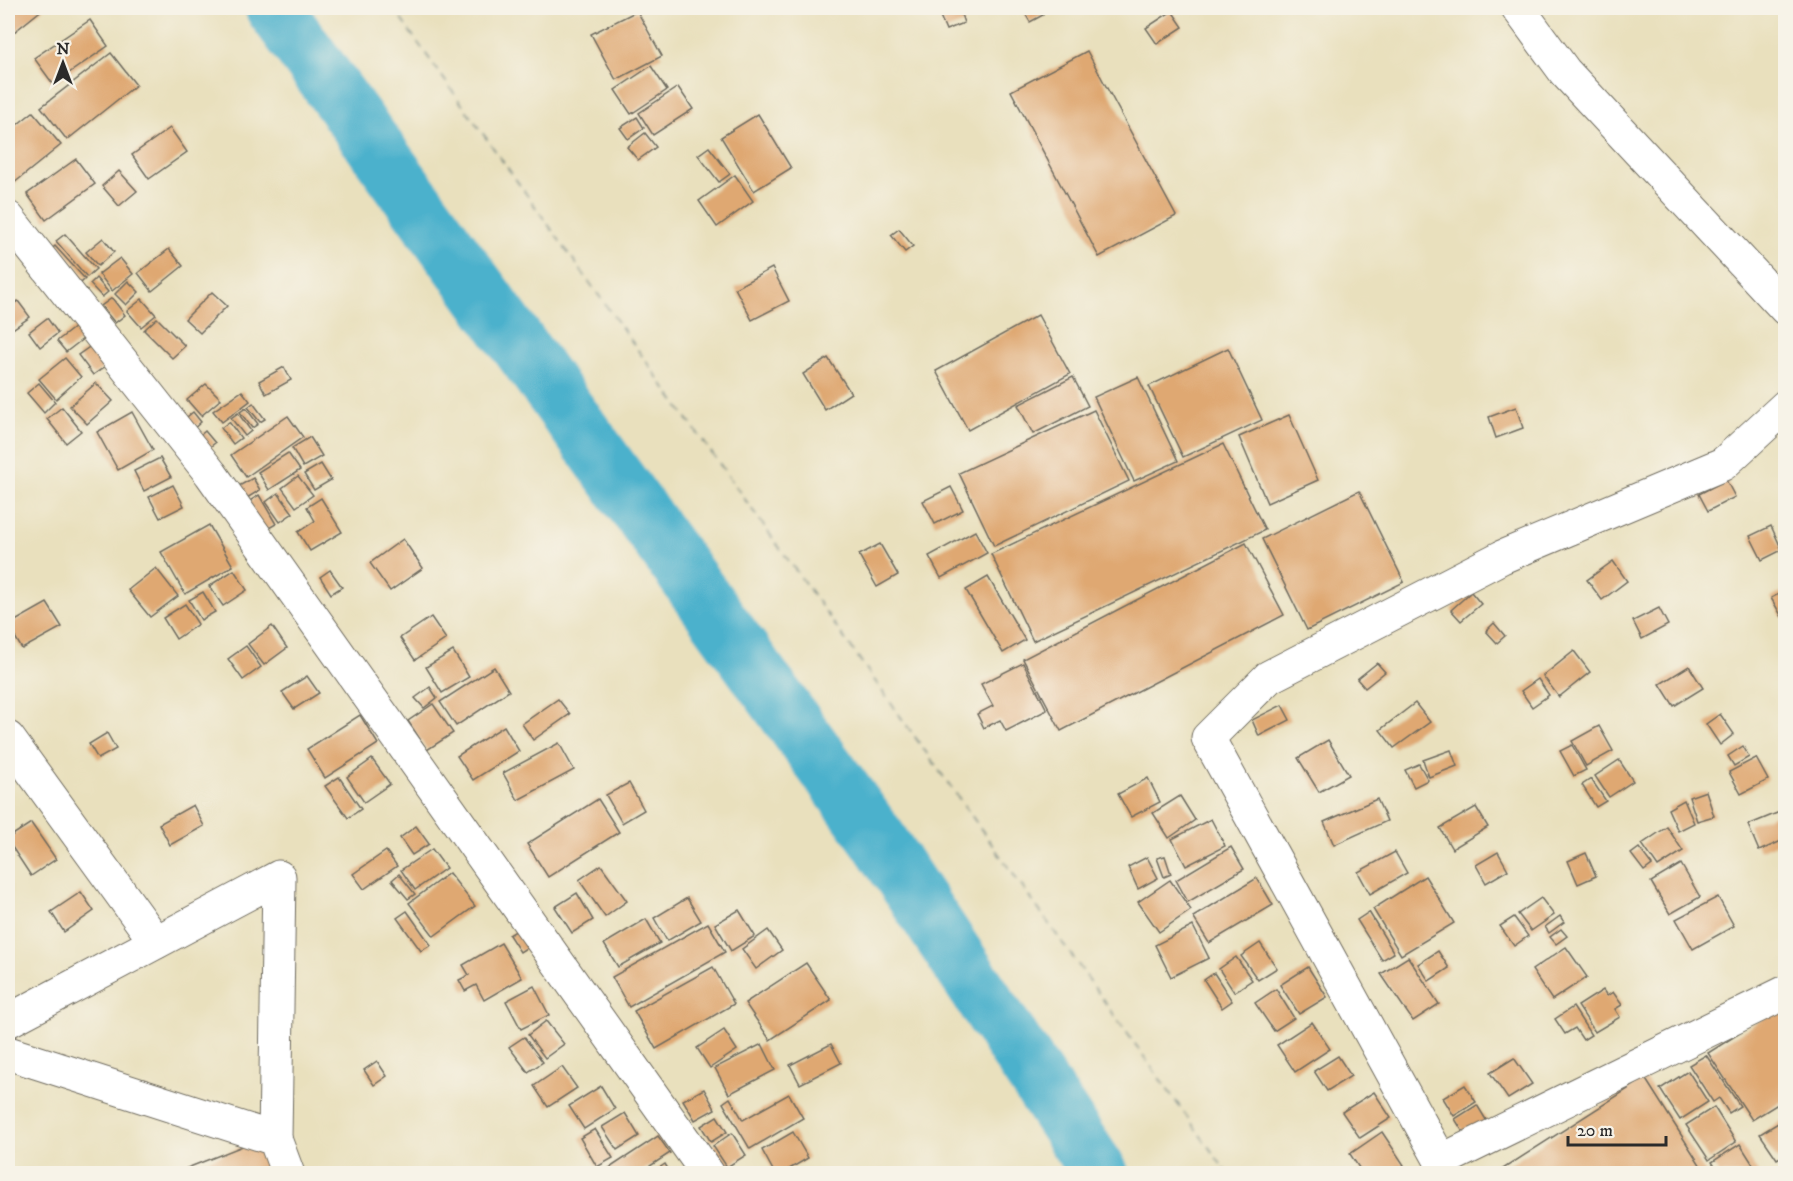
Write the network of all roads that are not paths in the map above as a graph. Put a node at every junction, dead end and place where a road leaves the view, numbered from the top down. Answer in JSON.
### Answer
{"nodes":[{"id":1,"x":1518,"y":8,"type":"edge"},
{"id":2,"x":8,"y":218,"type":"edge"},
{"id":3,"x":1785,"y":309,"type":"edge"},
{"id":4,"x":1785,"y":406,"type":"edge"},
{"id":5,"x":8,"y":738,"type":"edge"},
{"id":6,"x":156,"y":942,"type":"junction"},
{"id":7,"x":1785,"y":992,"type":"edge"},
{"id":8,"x":8,"y":1022,"type":"edge"},
{"id":9,"x":8,"y":1053,"type":"edge"},
{"id":10,"x":275,"y":1139,"type":"junction"},
{"id":11,"x":288,"y":1173,"type":"edge"},
{"id":12,"x":708,"y":1173,"type":"edge"}],
"edges":[{"from":1,"to":3,"type":"street"},
{"from":2,"to":12,"type":"street"},
{"from":4,"to":7,"type":"street"},
{"from":5,"to":6,"type":"street"},
{"from":6,"to":8,"type":"street"},
{"from":6,"to":10,"type":"street"},
{"from":9,"to":10,"type":"street"},
{"from":10,"to":11,"type":"street"}]}
